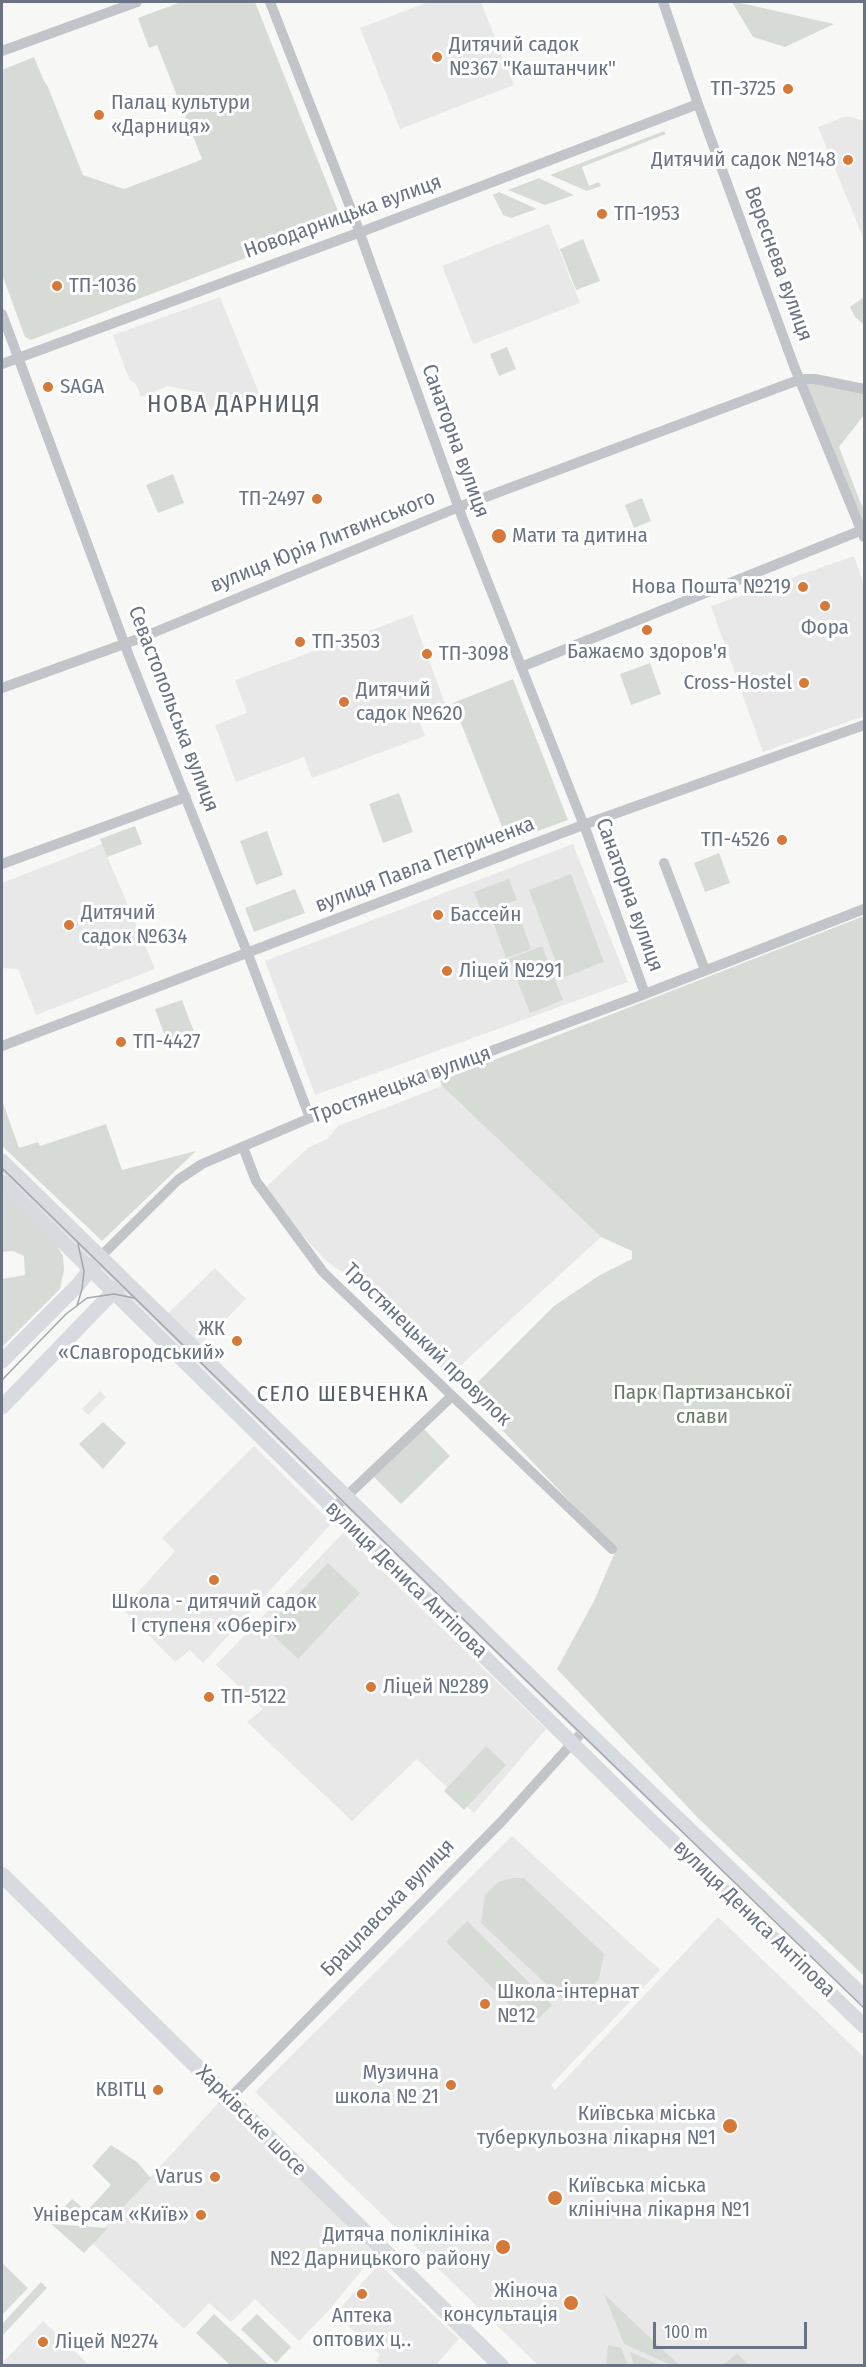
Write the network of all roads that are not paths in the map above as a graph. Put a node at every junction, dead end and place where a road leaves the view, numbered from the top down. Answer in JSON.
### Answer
{"nodes":[{"id":1,"x":137,"y":2,"type":"edge"},
{"id":2,"x":270,"y":2,"type":"edge"},
{"id":3,"x":663,"y":2,"type":"edge"},
{"id":4,"x":2,"y":51,"type":"edge"},
{"id":5,"x":698,"y":104,"type":"junction"},
{"id":6,"x":359,"y":232,"type":"junction"},
{"id":7,"x":2,"y":314,"type":"edge"},
{"id":8,"x":18,"y":357,"type":"junction"},
{"id":9,"x":2,"y":364,"type":"edge"},
{"id":10,"x":801,"y":379,"type":"junction"},
{"id":11,"x":864,"y":389,"type":"edge"},
{"id":12,"x":459,"y":507,"type":"junction"},
{"id":13,"x":863,"y":533,"type":"edge"},
{"id":14,"x":125,"y":644,"type":"junction"},
{"id":15,"x":521,"y":666,"type":"junction"},
{"id":16,"x":2,"y":688,"type":"edge"},
{"id":17,"x":864,"y":724,"type":"edge"},
{"id":18,"x":186,"y":797,"type":"junction"},
{"id":19,"x":583,"y":825,"type":"junction"},
{"id":20,"x":663,"y":863,"type":"dead end"},
{"id":21,"x":2,"y":864,"type":"edge"},
{"id":22,"x":864,"y":909,"type":"edge"},
{"id":23,"x":247,"y":953,"type":"junction"},
{"id":24,"x":705,"y":970,"type":"junction"},
{"id":25,"x":645,"y":994,"type":"junction"},
{"id":26,"x":2,"y":1046,"type":"edge"},
{"id":27,"x":310,"y":1118,"type":"junction"},
{"id":28,"x":243,"y":1147,"type":"junction"},
{"id":29,"x":2,"y":1161,"type":"edge"},
{"id":30,"x":2,"y":1182,"type":"edge"},
{"id":31,"x":100,"y":1257,"type":"junction"},
{"id":32,"x":90,"y":1270,"type":"junction"},
{"id":33,"x":124,"y":1281,"type":"junction"},
{"id":34,"x":113,"y":1293,"type":"junction"},
{"id":35,"x":2,"y":1361,"type":"edge"},
{"id":36,"x":452,"y":1395,"type":"junction"},
{"id":37,"x":2,"y":1407,"type":"edge"},
{"id":38,"x":346,"y":1497,"type":"junction"},
{"id":39,"x":333,"y":1509,"type":"junction"},
{"id":40,"x":612,"y":1549,"type":"dead end"},
{"id":41,"x":585,"y":1729,"type":"junction"},
{"id":42,"x":573,"y":1742,"type":"junction"},
{"id":43,"x":2,"y":1875,"type":"edge"},
{"id":44,"x":864,"y":1997,"type":"edge"},
{"id":45,"x":864,"y":2026,"type":"edge"},
{"id":46,"x":229,"y":2099,"type":"junction"},
{"id":47,"x":501,"y":2366,"type":"edge"}],
"edges":[{"from":1,"to":4,"type":"street"},
{"from":2,"to":6,"type":"street","name":"Санаторна вулиця"},
{"from":3,"to":5,"type":"street","name":"Вереснева вулиця"},
{"from":5,"to":6,"type":"street","name":"Новодарницька вулиця"},
{"from":5,"to":10,"type":"street","name":"Вереснева вулиця"},
{"from":6,"to":8,"type":"street","name":"Новодарницька вулиця"},
{"from":6,"to":12,"type":"street","name":"Санаторна вулиця"},
{"from":7,"to":8,"type":"street","name":"Севастопольська вулиця"},
{"from":8,"to":9,"type":"street","name":"Новодарницька вулиця"},
{"from":8,"to":14,"type":"street","name":"Севастопольська вулиця"},
{"from":10,"to":11,"type":"street","name":"вулиця Юрія Литвинського"},
{"from":10,"to":12,"type":"street","name":"вулиця Юрія Литвинського"},
{"from":10,"to":13,"type":"street","name":"Вереснева вулиця"},
{"from":12,"to":14,"type":"street","name":"вулиця Юрія Литвинського"},
{"from":12,"to":15,"type":"street","name":"Санаторна вулиця"},
{"from":13,"to":15,"type":"street"},
{"from":14,"to":16,"type":"street","name":"вулиця Юрія Литвинського"},
{"from":14,"to":18,"type":"street","name":"Севастопольська вулиця"},
{"from":15,"to":19,"type":"street","name":"Санаторна вулиця"},
{"from":17,"to":19,"type":"street","name":"вулиця Павла Петриченка"},
{"from":18,"to":21,"type":"street"},
{"from":18,"to":23,"type":"street","name":"Севастопольська вулиця"},
{"from":19,"to":23,"type":"street","name":"вулиця Павла Петриченка"},
{"from":19,"to":25,"type":"street","name":"Санаторна вулиця"},
{"from":20,"to":24,"type":"street"},
{"from":22,"to":24,"type":"street","name":"Тростянецька вулиця"},
{"from":23,"to":26,"type":"street","name":"вулиця Павла Петриченка"},
{"from":23,"to":27,"type":"street","name":"Севастопольська вулиця"},
{"from":24,"to":25,"type":"street","name":"Тростянецька вулиця"},
{"from":25,"to":27,"type":"street","name":"Тростянецька вулиця"},
{"from":27,"to":28,"type":"street","name":"Тростянецька вулиця"},
{"from":28,"to":31,"type":"street","name":"Тростянецька вулиця"},
{"from":28,"to":36,"type":"street","name":"Тростянецький провулок"},
{"from":29,"to":31,"type":"street","name":"вулиця Дениса Антіпова"},
{"from":30,"to":32,"type":"street","name":"вулиця Дениса Антіпова"},
{"from":31,"to":32,"type":"street","name":"Тростянецька вулиця"},
{"from":31,"to":33,"type":"street","name":"вулиця Дениса Антіпова"},
{"from":32,"to":34,"type":"street","name":"вулиця Дениса Антіпова"},
{"from":32,"to":35,"type":"street","name":"Тростянецька вулиця"},
{"from":33,"to":34,"type":"street"},
{"from":33,"to":38,"type":"street","name":"вулиця Дениса Антіпова"},
{"from":34,"to":37,"type":"street"},
{"from":34,"to":39,"type":"street","name":"вулиця Дениса Антіпова"},
{"from":36,"to":38,"type":"street"},
{"from":36,"to":40,"type":"street","name":"Тростянецький провулок"},
{"from":38,"to":39,"type":"street"},
{"from":38,"to":41,"type":"street","name":"вулиця Дениса Антіпова"},
{"from":39,"to":42,"type":"street","name":"вулиця Дениса Антіпова"},
{"from":41,"to":42,"type":"street","name":"Брацлавська вулиця"},
{"from":41,"to":44,"type":"street","name":"вулиця Дениса Антіпова"},
{"from":42,"to":45,"type":"street","name":"вулиця Дениса Антіпова"},
{"from":42,"to":46,"type":"street","name":"Брацлавська вулиця"},
{"from":43,"to":46,"type":"main road","name":"Харківське шосе"},
{"from":46,"to":47,"type":"main road","name":"Харківське шосе"}]}
